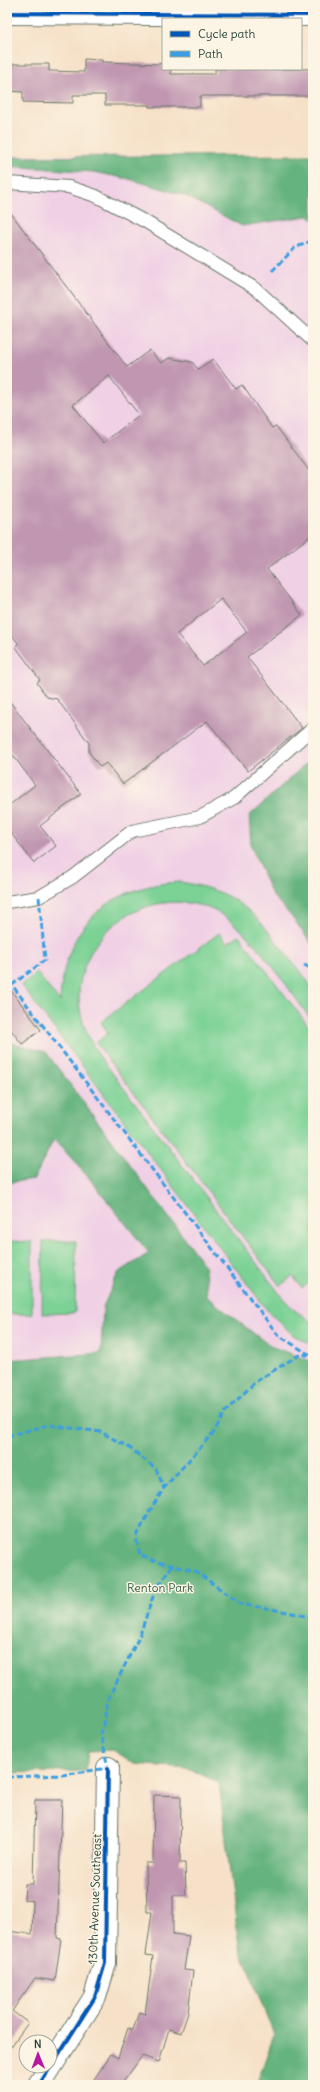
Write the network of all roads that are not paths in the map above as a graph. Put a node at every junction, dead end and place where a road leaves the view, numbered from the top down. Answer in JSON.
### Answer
{"nodes":[{"id":1,"x":304,"y":12,"type":"edge"},
{"id":2,"x":7,"y":13,"type":"edge"},
{"id":3,"x":7,"y":183,"type":"edge"},
{"id":4,"x":313,"y":341,"type":"edge"},
{"id":5,"x":313,"y":728,"type":"edge"},
{"id":6,"x":7,"y":902,"type":"edge"},
{"id":7,"x":108,"y":1768,"type":"dead end"},
{"id":8,"x":40,"y":2085,"type":"edge"}],
"edges":[{"from":1,"to":2,"type":"street"},
{"from":3,"to":4,"type":"lane"},
{"from":5,"to":6,"type":"lane"},
{"from":7,"to":8,"type":"street","name":"130th Avenue Southeast"}]}
